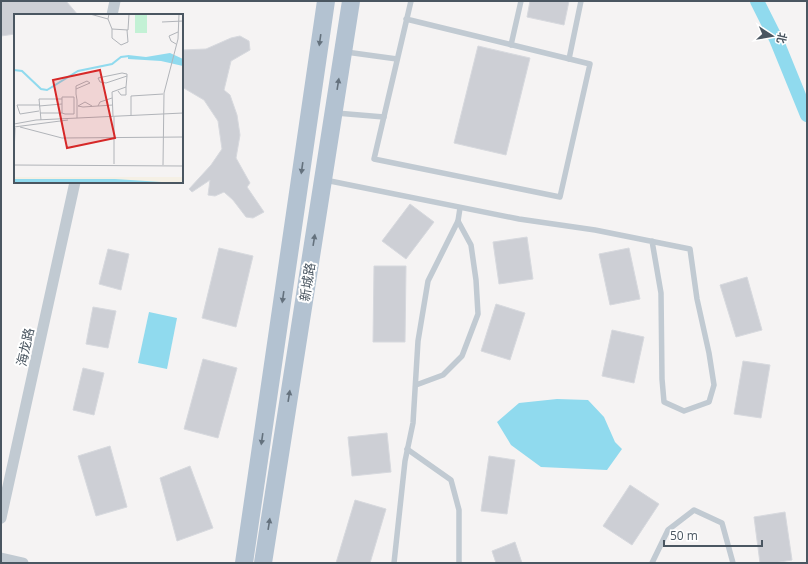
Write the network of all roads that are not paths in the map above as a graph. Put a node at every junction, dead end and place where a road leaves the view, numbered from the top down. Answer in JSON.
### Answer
{"nodes":[{"id":1,"x":116,"y":1,"type":"edge"},
{"id":2,"x":326,"y":1,"type":"edge"},
{"id":3,"x":351,"y":1,"type":"edge"},
{"id":4,"x":411,"y":1,"type":"edge"},
{"id":5,"x":520,"y":1,"type":"edge"},
{"id":6,"x":581,"y":1,"type":"edge"},
{"id":7,"x":112,"y":14,"type":"edge"},
{"id":8,"x":406,"y":19,"type":"junction"},
{"id":9,"x":511,"y":45,"type":"junction"},
{"id":10,"x":343,"y":52,"type":"junction"},
{"id":11,"x":397,"y":59,"type":"junction"},
{"id":12,"x":568,"y":59,"type":"junction"},
{"id":13,"x":334,"y":112,"type":"junction"},
{"id":14,"x":384,"y":117,"type":"junction"},
{"id":15,"x":323,"y":180,"type":"junction"},
{"id":16,"x":75,"y":183,"type":"edge"},
{"id":17,"x":460,"y":208,"type":"junction"},
{"id":18,"x":458,"y":221,"type":"junction"},
{"id":19,"x":652,"y":241,"type":"junction"},
{"id":20,"x":416,"y":385,"type":"junction"},
{"id":21,"x":407,"y":449,"type":"junction"},
{"id":22,"x":1,"y":518,"type":"edge"},
{"id":23,"x":1,"y":558,"type":"edge"},
{"id":24,"x":22,"y":563,"type":"edge"},
{"id":25,"x":244,"y":563,"type":"edge"},
{"id":26,"x":263,"y":563,"type":"edge"},
{"id":27,"x":394,"y":563,"type":"edge"},
{"id":28,"x":459,"y":563,"type":"edge"},
{"id":29,"x":652,"y":563,"type":"edge"},
{"id":30,"x":733,"y":563,"type":"edge"}],
"edges":[{"from":1,"to":7,"type":"street"},
{"from":2,"to":25,"type":"main road","name":"新城路","one_way":true},
{"from":3,"to":10,"type":"main road","name":"新城路"},
{"from":4,"to":8,"type":"lane"},
{"from":5,"to":9,"type":"lane"},
{"from":6,"to":12,"type":"lane"},
{"from":8,"to":9,"type":"lane"},
{"from":8,"to":11,"type":"lane"},
{"from":9,"to":12,"type":"lane"},
{"from":10,"to":11,"type":"lane"},
{"from":13,"to":10,"type":"main road","name":"新城路","one_way":true},
{"from":11,"to":14,"type":"lane"},
{"from":12,"to":14,"type":"lane"},
{"from":13,"to":14,"type":"lane"},
{"from":13,"to":15,"type":"main road","name":"新城路"},
{"from":15,"to":17,"type":"lane"},
{"from":26,"to":15,"type":"main road","name":"新城路","one_way":true},
{"from":16,"to":22,"type":"street","name":"海龙路"},
{"from":17,"to":18,"type":"lane"},
{"from":17,"to":19,"type":"lane"},
{"from":18,"to":20,"type":"lane"},
{"from":18,"to":20,"type":"lane"},
{"from":19,"to":19,"type":"lane"},
{"from":20,"to":21,"type":"lane"},
{"from":21,"to":27,"type":"lane"},
{"from":21,"to":28,"type":"lane"},
{"from":23,"to":24,"type":"street"},
{"from":29,"to":30,"type":"lane"}]}
